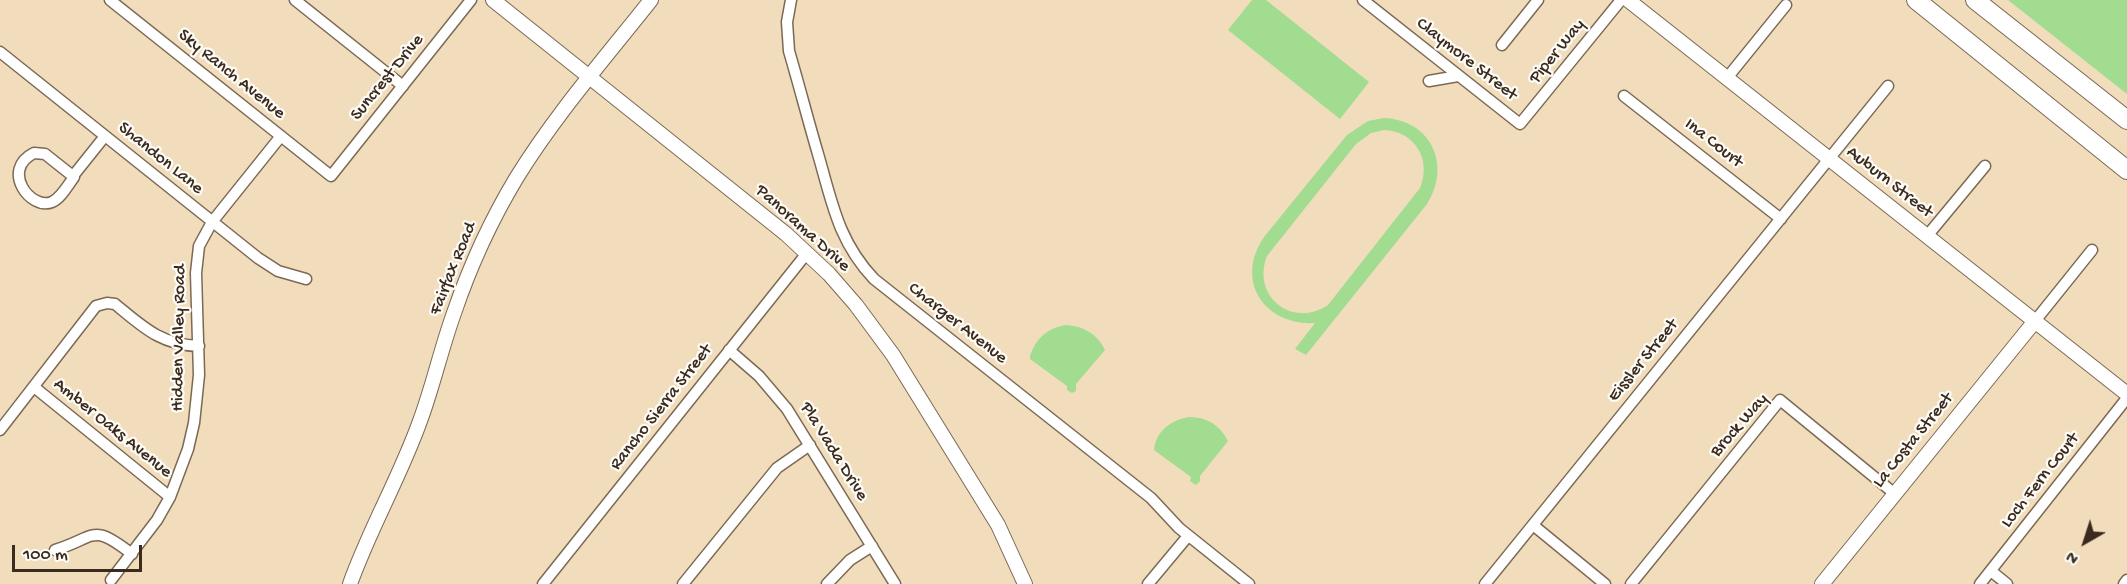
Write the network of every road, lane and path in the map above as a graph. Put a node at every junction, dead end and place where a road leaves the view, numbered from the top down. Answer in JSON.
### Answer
{"nodes":[{"id":1,"x":110,"y":0,"type":"edge"},
{"id":2,"x":295,"y":0,"type":"edge"},
{"id":3,"x":471,"y":0,"type":"edge"},
{"id":4,"x":493,"y":0,"type":"edge"},
{"id":5,"x":651,"y":0,"type":"edge"},
{"id":6,"x":791,"y":0,"type":"edge"},
{"id":7,"x":1363,"y":0,"type":"edge"},
{"id":8,"x":1538,"y":0,"type":"edge"},
{"id":9,"x":1621,"y":0,"type":"edge"},
{"id":10,"x":1628,"y":0,"type":"edge"},
{"id":11,"x":1916,"y":0,"type":"edge"},
{"id":12,"x":1976,"y":0,"type":"edge"},
{"id":13,"x":1786,"y":5,"type":"dead end"},
{"id":14,"x":1502,"y":45,"type":"dead end"},
{"id":15,"x":0,"y":52,"type":"edge"},
{"id":16,"x":1458,"y":76,"type":"junction"},
{"id":17,"x":590,"y":77,"type":"junction"},
{"id":18,"x":1727,"y":78,"type":"junction"},
{"id":19,"x":1429,"y":81,"type":"dead end"},
{"id":20,"x":403,"y":86,"type":"junction"},
{"id":21,"x":1888,"y":86,"type":"dead end"},
{"id":22,"x":1624,"y":96,"type":"dead end"},
{"id":23,"x":2127,"y":120,"type":"edge"},
{"id":24,"x":1520,"y":124,"type":"joint"},
{"id":25,"x":105,"y":136,"type":"junction"},
{"id":26,"x":280,"y":136,"type":"junction"},
{"id":27,"x":1829,"y":159,"type":"junction"},
{"id":28,"x":1985,"y":166,"type":"dead end"},
{"id":29,"x":2127,"y":170,"type":"edge"},
{"id":30,"x":73,"y":176,"type":"junction"},
{"id":31,"x":331,"y":176,"type":"joint"},
{"id":32,"x":1781,"y":219,"type":"junction"},
{"id":33,"x":212,"y":222,"type":"junction"},
{"id":34,"x":1928,"y":236,"type":"junction"},
{"id":35,"x":2092,"y":250,"type":"dead end"},
{"id":36,"x":807,"y":253,"type":"junction"},
{"id":37,"x":306,"y":279,"type":"dead end"},
{"id":38,"x":2035,"y":321,"type":"junction"},
{"id":39,"x":199,"y":346,"type":"junction"},
{"id":40,"x":729,"y":350,"type":"junction"},
{"id":41,"x":34,"y":387,"type":"junction"},
{"id":42,"x":2127,"y":396,"type":"edge"},
{"id":43,"x":0,"y":430,"type":"edge"},
{"id":44,"x":810,"y":445,"type":"junction"},
{"id":45,"x":1895,"y":494,"type":"junction"},
{"id":46,"x":170,"y":497,"type":"junction"},
{"id":47,"x":1533,"y":525,"type":"junction"},
{"id":48,"x":1188,"y":536,"type":"junction"},
{"id":49,"x":872,"y":546,"type":"junction"},
{"id":50,"x":55,"y":550,"type":"dead end"},
{"id":51,"x":132,"y":554,"type":"junction"},
{"id":52,"x":1991,"y":571,"type":"junction"},
{"id":53,"x":111,"y":580,"type":"dead end"},
{"id":54,"x":2127,"y":580,"type":"edge"},
{"id":55,"x":350,"y":584,"type":"edge"},
{"id":56,"x":543,"y":584,"type":"edge"},
{"id":57,"x":683,"y":584,"type":"edge"},
{"id":58,"x":827,"y":584,"type":"edge"},
{"id":59,"x":895,"y":584,"type":"edge"},
{"id":60,"x":1025,"y":584,"type":"edge"},
{"id":61,"x":1148,"y":584,"type":"edge"},
{"id":62,"x":1249,"y":584,"type":"edge"},
{"id":63,"x":1485,"y":584,"type":"edge"},
{"id":64,"x":1605,"y":584,"type":"edge"},
{"id":65,"x":1631,"y":584,"type":"edge"},
{"id":66,"x":1822,"y":584,"type":"edge"},
{"id":67,"x":1980,"y":584,"type":"edge"},
{"id":68,"x":2007,"y":584,"type":"edge"},
{"id":69,"x":2124,"y":584,"type":"edge"}],
"edges":[{"from":1,"to":26,"type":"street","name":"Sky Ranch Avenue"},
{"from":2,"to":20,"type":"street"},
{"from":3,"to":20,"type":"street","name":"Suncrest Drive"},
{"from":4,"to":17,"type":"main road","name":"Panorama Drive"},
{"from":5,"to":17,"type":"main road","name":"Fairfax Road"},
{"from":6,"to":48,"type":"street","name":"Charger Avenue"},
{"from":7,"to":16,"type":"street","name":"Claymore Street"},
{"from":8,"to":14,"type":"street"},
{"from":9,"to":24,"type":"street","name":"Piper Way"},
{"from":10,"to":18,"type":"main road","name":"Auburn Street"},
{"from":11,"to":29,"type":"highway"},
{"from":12,"to":23,"type":"highway"},
{"from":13,"to":18,"type":"street"},
{"from":15,"to":25,"type":"street","name":"Shandon Lane"},
{"from":16,"to":19,"type":"street"},
{"from":16,"to":24,"type":"street","name":"Claymore Street"},
{"from":17,"to":36,"type":"main road","name":"Panorama Drive"},
{"from":17,"to":55,"type":"main road","name":"Fairfax Road"},
{"from":18,"to":27,"type":"main road","name":"Auburn Street"},
{"from":20,"to":31,"type":"street","name":"Suncrest Drive"},
{"from":21,"to":27,"type":"street","name":"Eissler Street"},
{"from":22,"to":32,"type":"street","name":"Ina Court"},
{"from":25,"to":30,"type":"street"},
{"from":25,"to":33,"type":"street","name":"Shandon Lane"},
{"from":26,"to":31,"type":"street","name":"Sky Ranch Avenue"},
{"from":26,"to":33,"type":"street","name":"Hidden Valley Road"},
{"from":27,"to":32,"type":"street","name":"Eissler Street"},
{"from":27,"to":34,"type":"main road","name":"Auburn Street"},
{"from":28,"to":34,"type":"street"},
{"from":30,"to":30,"type":"street"},
{"from":32,"to":47,"type":"street","name":"Eissler Street"},
{"from":33,"to":37,"type":"street","name":"Shandon Lane"},
{"from":33,"to":39,"type":"street","name":"Hidden Valley Road"},
{"from":34,"to":38,"type":"main road","name":"Auburn Street"},
{"from":35,"to":38,"type":"street"},
{"from":36,"to":40,"type":"street","name":"Rancho Sierra Street"},
{"from":36,"to":60,"type":"main road","name":"Panorama Drive"},
{"from":38,"to":42,"type":"main road","name":"Auburn Street"},
{"from":38,"to":45,"type":"main road","name":"La Costa Street"},
{"from":39,"to":41,"type":"street"},
{"from":39,"to":46,"type":"street","name":"Hidden Valley Road"},
{"from":40,"to":44,"type":"street","name":"Pla Vada Drive"},
{"from":40,"to":56,"type":"street","name":"Rancho Sierra Street"},
{"from":41,"to":43,"type":"street"},
{"from":41,"to":46,"type":"street","name":"Amber Oaks Avenue"},
{"from":42,"to":52,"type":"street","name":"Loch Fern Court"},
{"from":44,"to":49,"type":"street","name":"Pla Vada Drive"},
{"from":44,"to":57,"type":"street"},
{"from":45,"to":65,"type":"street","name":"Brock Way"},
{"from":45,"to":66,"type":"main road","name":"La Costa Street"},
{"from":46,"to":51,"type":"street","name":"Hidden Valley Road"},
{"from":47,"to":63,"type":"street","name":"Eissler Street"},
{"from":47,"to":64,"type":"street"},
{"from":48,"to":61,"type":"street"},
{"from":48,"to":62,"type":"street","name":"Charger Avenue"},
{"from":49,"to":58,"type":"street"},
{"from":49,"to":59,"type":"street","name":"Pla Vada Drive"},
{"from":50,"to":51,"type":"street"},
{"from":51,"to":53,"type":"street","name":"Hidden Valley Road"},
{"from":52,"to":67,"type":"street","name":"Loch Fern Court"},
{"from":52,"to":68,"type":"street"},
{"from":54,"to":69,"type":"street"}]}
